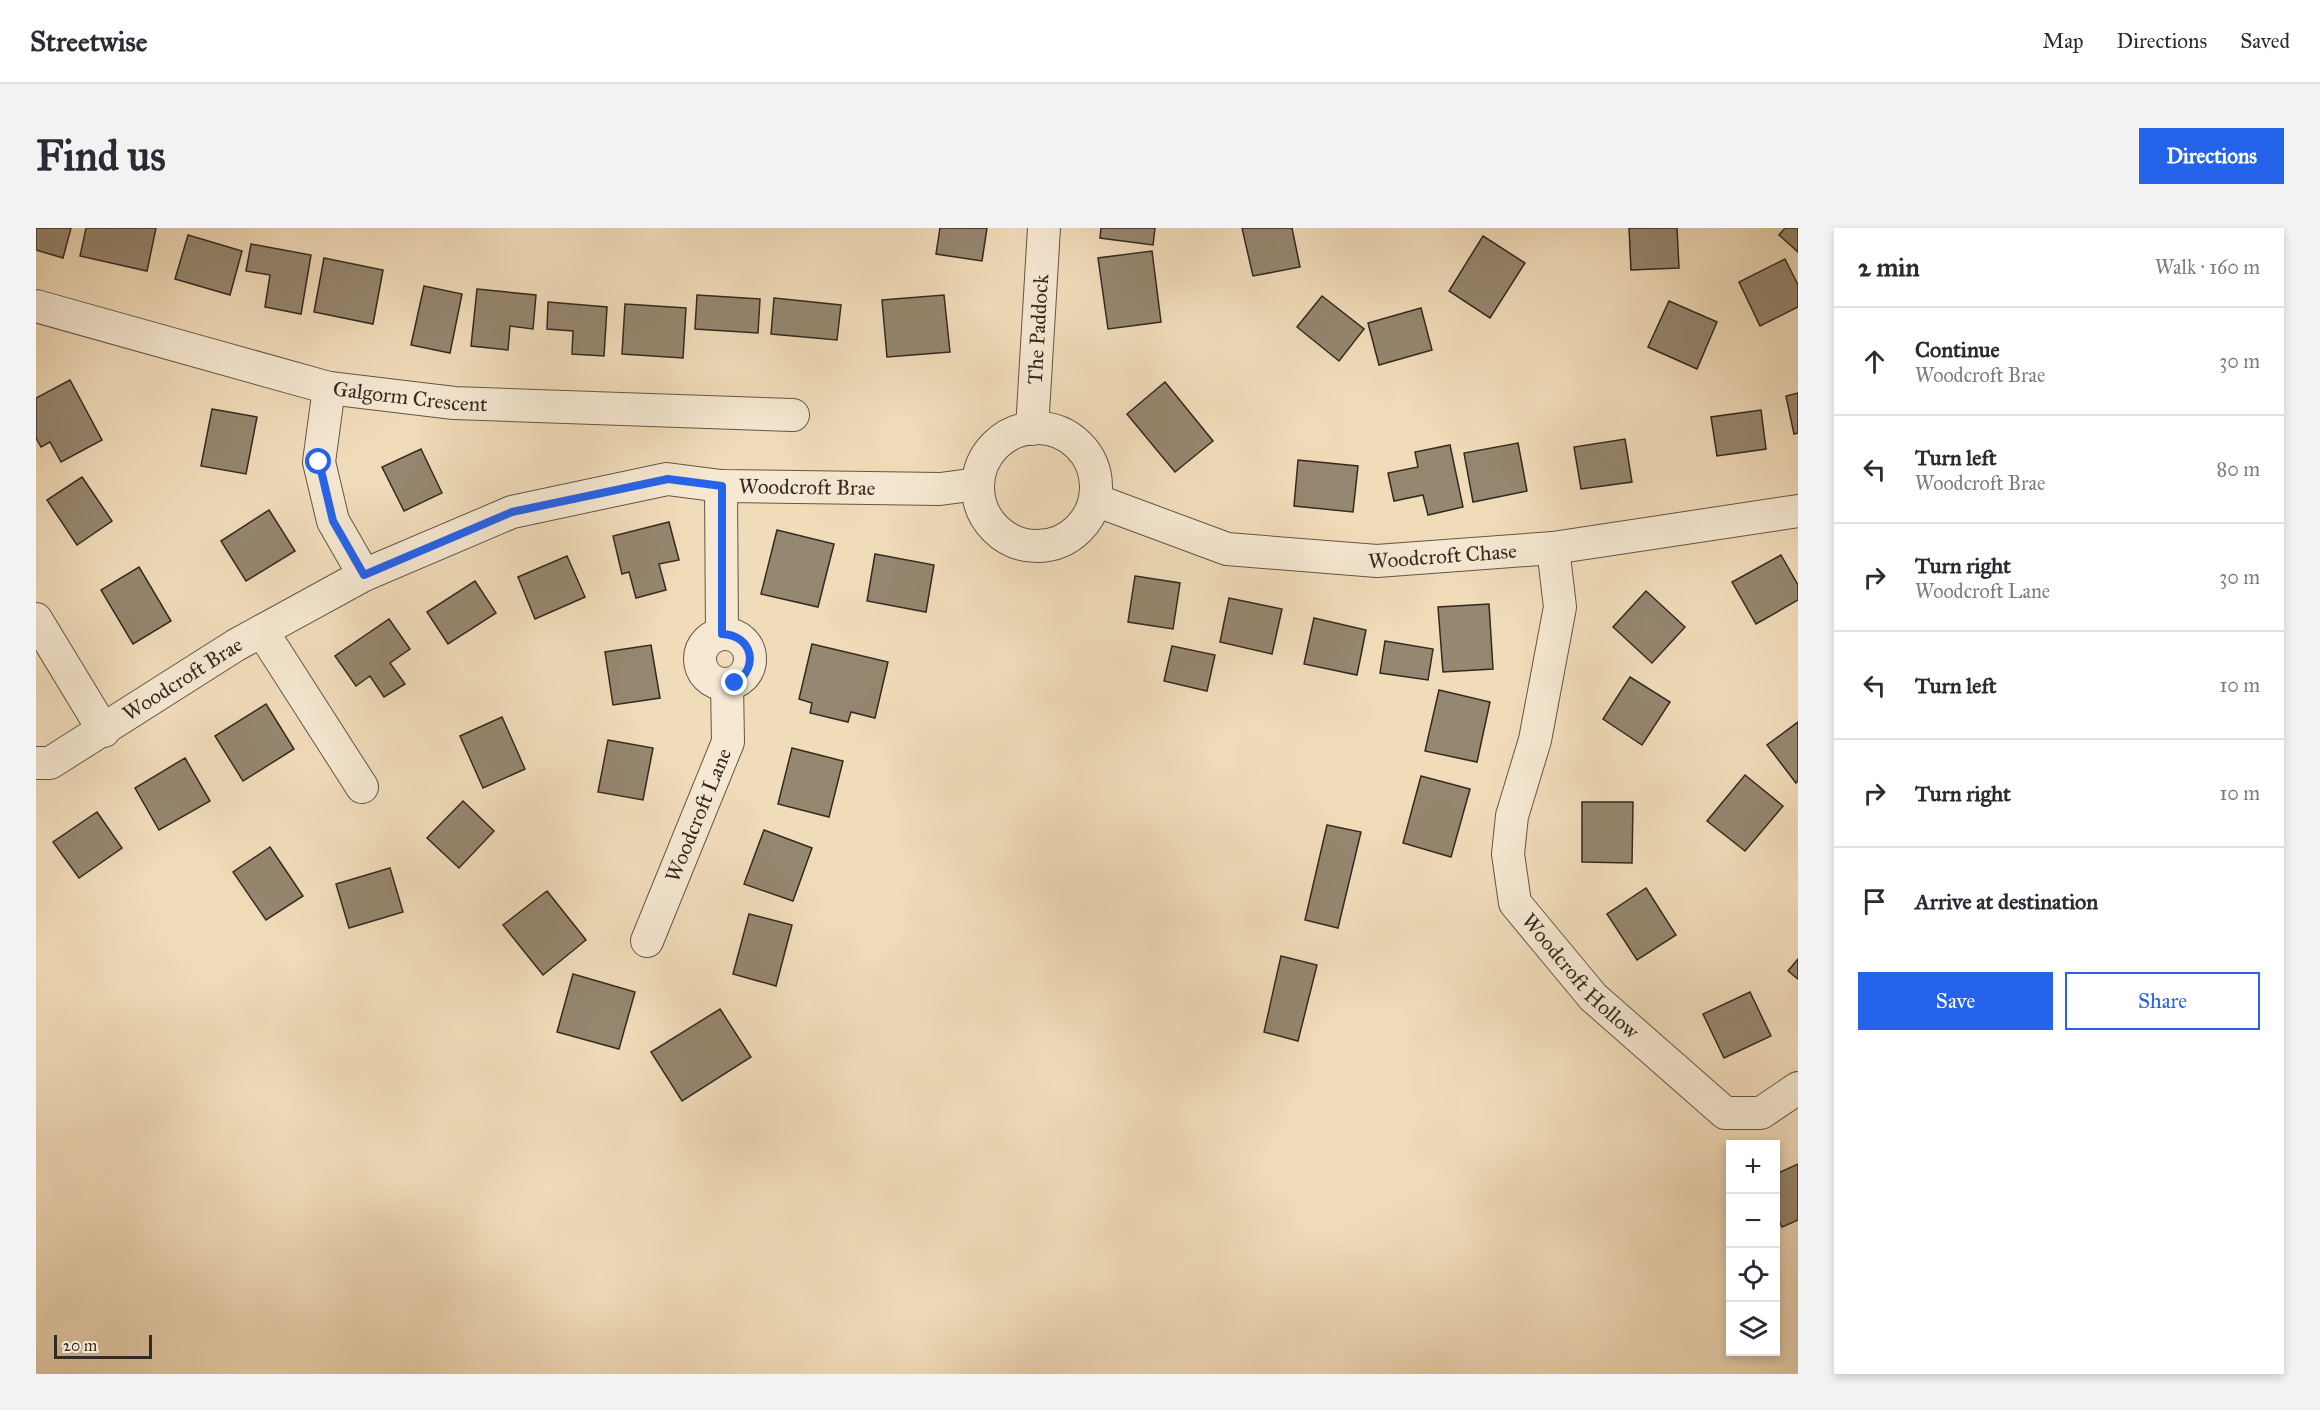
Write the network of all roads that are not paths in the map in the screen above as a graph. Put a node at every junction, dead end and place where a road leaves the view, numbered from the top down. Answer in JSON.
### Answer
{"nodes":[{"id":1,"x":1044,"y":228,"type":"edge"},
{"id":2,"x":36,"y":306,"type":"edge"},
{"id":3,"x":329,"y":388,"type":"junction"},
{"id":4,"x":794,"y":415,"type":"dead end"},
{"id":5,"x":1032,"y":429,"type":"junction"},
{"id":6,"x":978,"y":484,"type":"junction"},
{"id":7,"x":722,"y":486,"type":"junction"},
{"id":8,"x":1095,"y":500,"type":"junction"},
{"id":9,"x":1798,"y":511,"type":"edge"},
{"id":10,"x":1553,"y":548,"type":"junction"},
{"id":11,"x":364,"y":575,"type":"junction"},
{"id":12,"x":36,"y":619,"type":"edge"},
{"id":13,"x":262,"y":631,"type":"junction"},
{"id":14,"x":104,"y":731,"type":"junction"},
{"id":15,"x":36,"y":763,"type":"edge"},
{"id":16,"x":362,"y":787,"type":"dead end"},
{"id":17,"x":647,"y":941,"type":"dead end"},
{"id":18,"x":1798,"y":1088,"type":"edge"}],
"edges":[{"from":1,"to":5,"type":"street","name":"The Paddock"},
{"from":2,"to":3,"type":"street","name":"Galgorm Crescent"},
{"from":3,"to":4,"type":"street","name":"Galgorm Crescent"},
{"from":3,"to":11,"type":"street"},
{"from":5,"to":6,"type":"street"},
{"from":5,"to":8,"type":"street"},
{"from":6,"to":7,"type":"street","name":"Woodcroft Brae"},
{"from":6,"to":8,"type":"street"},
{"from":7,"to":11,"type":"street","name":"Woodcroft Brae"},
{"from":7,"to":17,"type":"street","name":"Woodcroft Lane"},
{"from":8,"to":10,"type":"street","name":"Woodcroft Chase"},
{"from":9,"to":10,"type":"street","name":"Woodcroft Chase"},
{"from":10,"to":18,"type":"street","name":"Woodcroft Hollow"},
{"from":11,"to":13,"type":"street","name":"Woodcroft Brae"},
{"from":12,"to":14,"type":"street","name":"Woodcroft Brae"},
{"from":13,"to":14,"type":"street","name":"Woodcroft Brae"},
{"from":13,"to":16,"type":"street","name":"Woodcroft Brae"},
{"from":14,"to":15,"type":"street","name":"Woodcroft Brae"}]}
